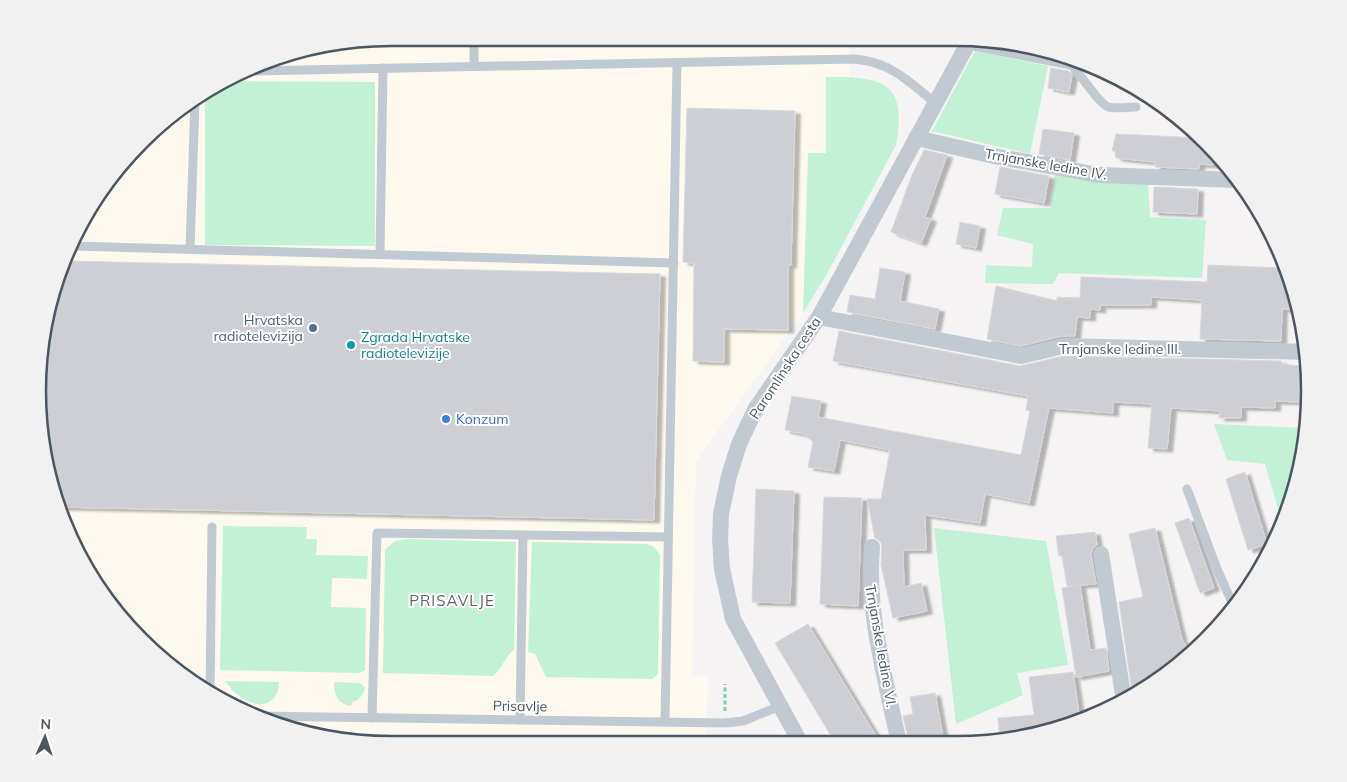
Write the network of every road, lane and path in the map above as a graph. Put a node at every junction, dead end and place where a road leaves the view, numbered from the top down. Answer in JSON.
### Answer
{"nodes":[{"id":1,"x":474,"y":46,"type":"edge"},
{"id":2,"x":967,"y":46,"type":"edge"},
{"id":3,"x":1001,"y":49,"type":"edge"},
{"id":4,"x":1055,"y":61,"type":"edge"},
{"id":5,"x":678,"y":63,"type":"junction"},
{"id":6,"x":474,"y":66,"type":"junction"},
{"id":7,"x":383,"y":68,"type":"junction"},
{"id":8,"x":1074,"y":68,"type":"edge"},
{"id":9,"x":263,"y":71,"type":"edge"},
{"id":10,"x":935,"y":103,"type":"junction"},
{"id":11,"x":1136,"y":107,"type":"dead end"},
{"id":12,"x":194,"y":108,"type":"edge"},
{"id":13,"x":916,"y":138,"type":"junction"},
{"id":14,"x":1229,"y":180,"type":"edge"},
{"id":15,"x":78,"y":246,"type":"edge"},
{"id":16,"x":190,"y":249,"type":"junction"},
{"id":17,"x":380,"y":254,"type":"junction"},
{"id":18,"x":674,"y":263,"type":"junction"},
{"id":19,"x":819,"y":317,"type":"junction"},
{"id":20,"x":1299,"y":352,"type":"edge"},
{"id":21,"x":1187,"y":489,"type":"dead end"},
{"id":22,"x":212,"y":527,"type":"dead end"},
{"id":23,"x":523,"y":535,"type":"junction"},
{"id":24,"x":668,"y":537,"type":"junction"},
{"id":25,"x":872,"y":547,"type":"dead end"},
{"id":26,"x":1101,"y":554,"type":"dead end"},
{"id":27,"x":1231,"y":600,"type":"edge"},
{"id":28,"x":725,"y":684,"type":"dead end"},
{"id":29,"x":210,"y":685,"type":"edge"},
{"id":30,"x":1123,"y":693,"type":"edge"},
{"id":31,"x":780,"y":706,"type":"junction"},
{"id":32,"x":278,"y":716,"type":"edge"},
{"id":33,"x":372,"y":718,"type":"junction"},
{"id":34,"x":520,"y":720,"type":"junction"},
{"id":35,"x":665,"y":722,"type":"junction"},
{"id":36,"x":724,"y":723,"type":"junction"},
{"id":37,"x":796,"y":736,"type":"edge"},
{"id":38,"x":897,"y":736,"type":"edge"}],
"edges":[{"from":1,"to":6,"type":"lane"},
{"from":2,"to":10,"type":"street","name":"Paromlinska cesta"},
{"from":3,"to":4,"type":"lane"},
{"from":5,"to":6,"type":"lane"},
{"from":5,"to":10,"type":"lane"},
{"from":5,"to":18,"type":"lane"},
{"from":6,"to":7,"type":"lane"},
{"from":7,"to":9,"type":"lane"},
{"from":7,"to":17,"type":"lane"},
{"from":8,"to":11,"type":"lane"},
{"from":10,"to":13,"type":"street","name":"Paromlinska cesta"},
{"from":12,"to":16,"type":"lane"},
{"from":13,"to":14,"type":"street","name":"Trnjanske ledine IV."},
{"from":13,"to":19,"type":"street","name":"Paromlinska cesta"},
{"from":15,"to":16,"type":"lane"},
{"from":16,"to":17,"type":"lane"},
{"from":17,"to":18,"type":"lane"},
{"from":18,"to":24,"type":"lane"},
{"from":19,"to":20,"type":"street","name":"Trnjanske ledine III."},
{"from":19,"to":31,"type":"street","name":"Paromlinska cesta"},
{"from":21,"to":27,"type":"lane"},
{"from":22,"to":29,"type":"lane"},
{"from":23,"to":24,"type":"lane"},
{"from":23,"to":33,"type":"lane"},
{"from":23,"to":34,"type":"lane"},
{"from":24,"to":35,"type":"lane"},
{"from":25,"to":38,"type":"street","name":"Trnjanske ledine VI."},
{"from":26,"to":30,"type":"street"},
{"from":28,"to":36,"type":"path"},
{"from":31,"to":36,"type":"lane","name":"Prisavlje"},
{"from":31,"to":37,"type":"street","name":"Paromlinska cesta"},
{"from":32,"to":33,"type":"lane","name":"Prisavlje"},
{"from":33,"to":34,"type":"lane","name":"Prisavlje"},
{"from":34,"to":35,"type":"lane","name":"Prisavlje"},
{"from":35,"to":36,"type":"lane","name":"Prisavlje"}]}
